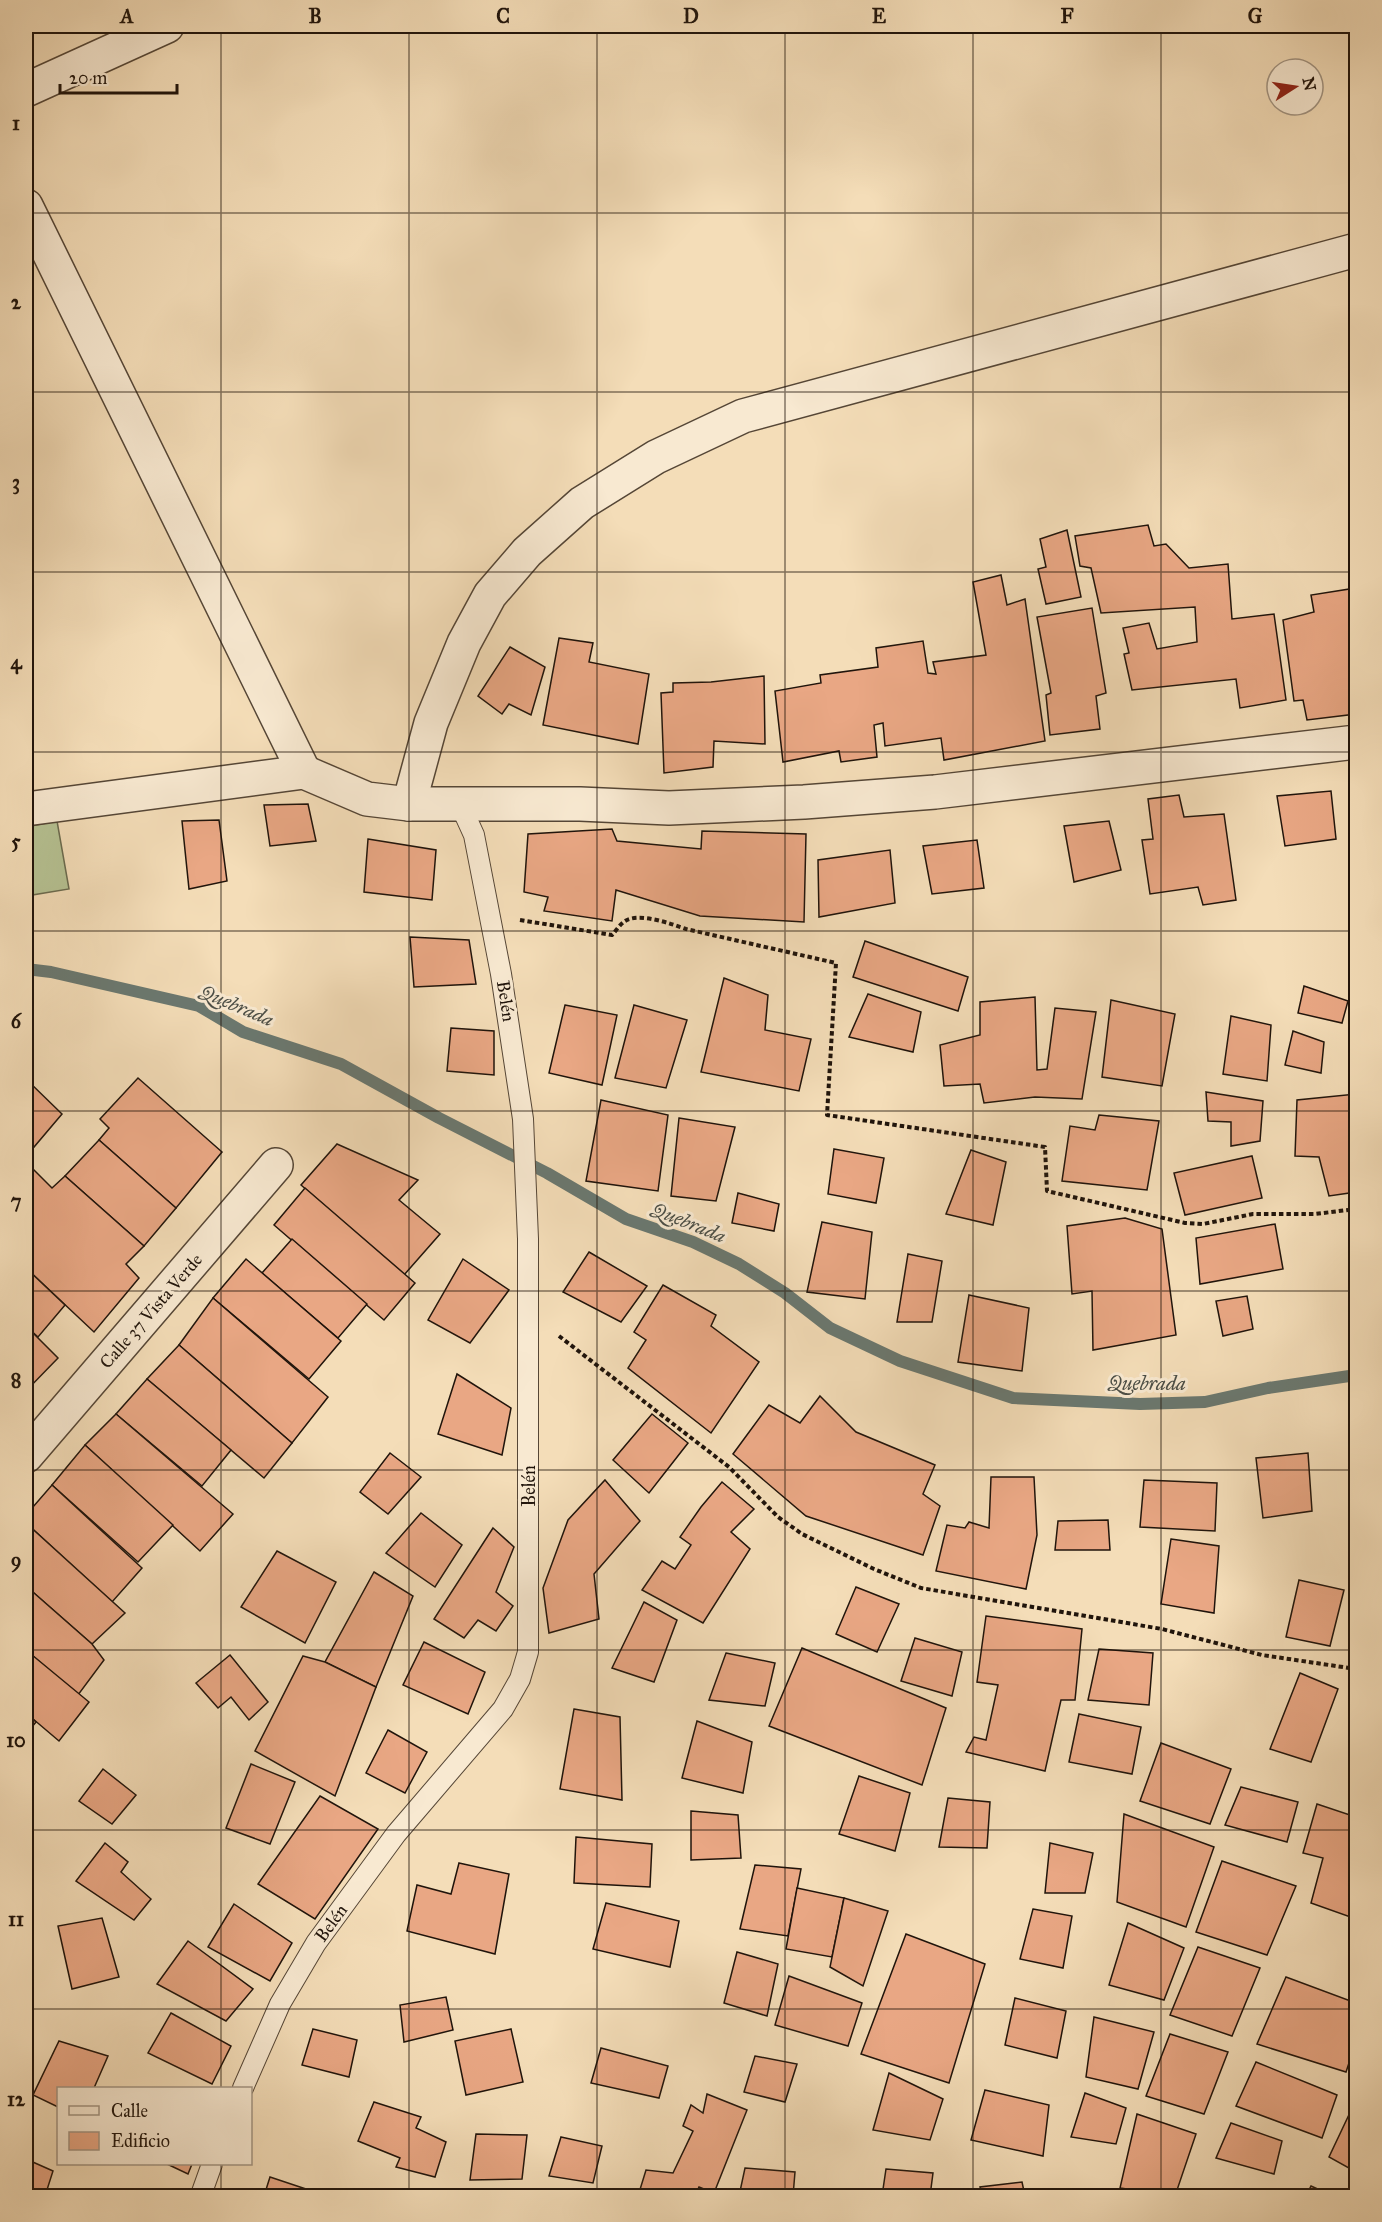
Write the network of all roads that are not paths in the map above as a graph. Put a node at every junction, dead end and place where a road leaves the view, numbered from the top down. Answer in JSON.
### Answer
{"nodes":[{"id":1,"x":167,"y":26,"type":"edge"},
{"id":2,"x":26,"y":90,"type":"edge"},
{"id":3,"x":26,"y":206,"type":"edge"},
{"id":4,"x":1356,"y":250,"type":"edge"},
{"id":5,"x":1356,"y":742,"type":"edge"},
{"id":6,"x":304,"y":772,"type":"junction"},
{"id":7,"x":459,"y":802,"type":"junction"},
{"id":8,"x":409,"y":804,"type":"junction"},
{"id":9,"x":26,"y":809,"type":"edge"},
{"id":10,"x":276,"y":1165,"type":"dead end"},
{"id":11,"x":26,"y":1456,"type":"edge"},
{"id":12,"x":243,"y":2087,"type":"edge"},
{"id":13,"x":211,"y":2165,"type":"edge"},
{"id":14,"x":203,"y":2196,"type":"edge"}],
"edges":[{"from":1,"to":2,"type":"street"},
{"from":3,"to":6,"type":"street"},
{"from":4,"to":8,"type":"street"},
{"from":5,"to":7,"type":"street"},
{"from":6,"to":8,"type":"street"},
{"from":6,"to":9,"type":"street"},
{"from":7,"to":8,"type":"street"},
{"from":7,"to":12,"type":"lane","name":"Belén"},
{"from":10,"to":11,"type":"street","name":"Calle 37 Vista Verde"},
{"from":13,"to":14,"type":"lane"}]}
